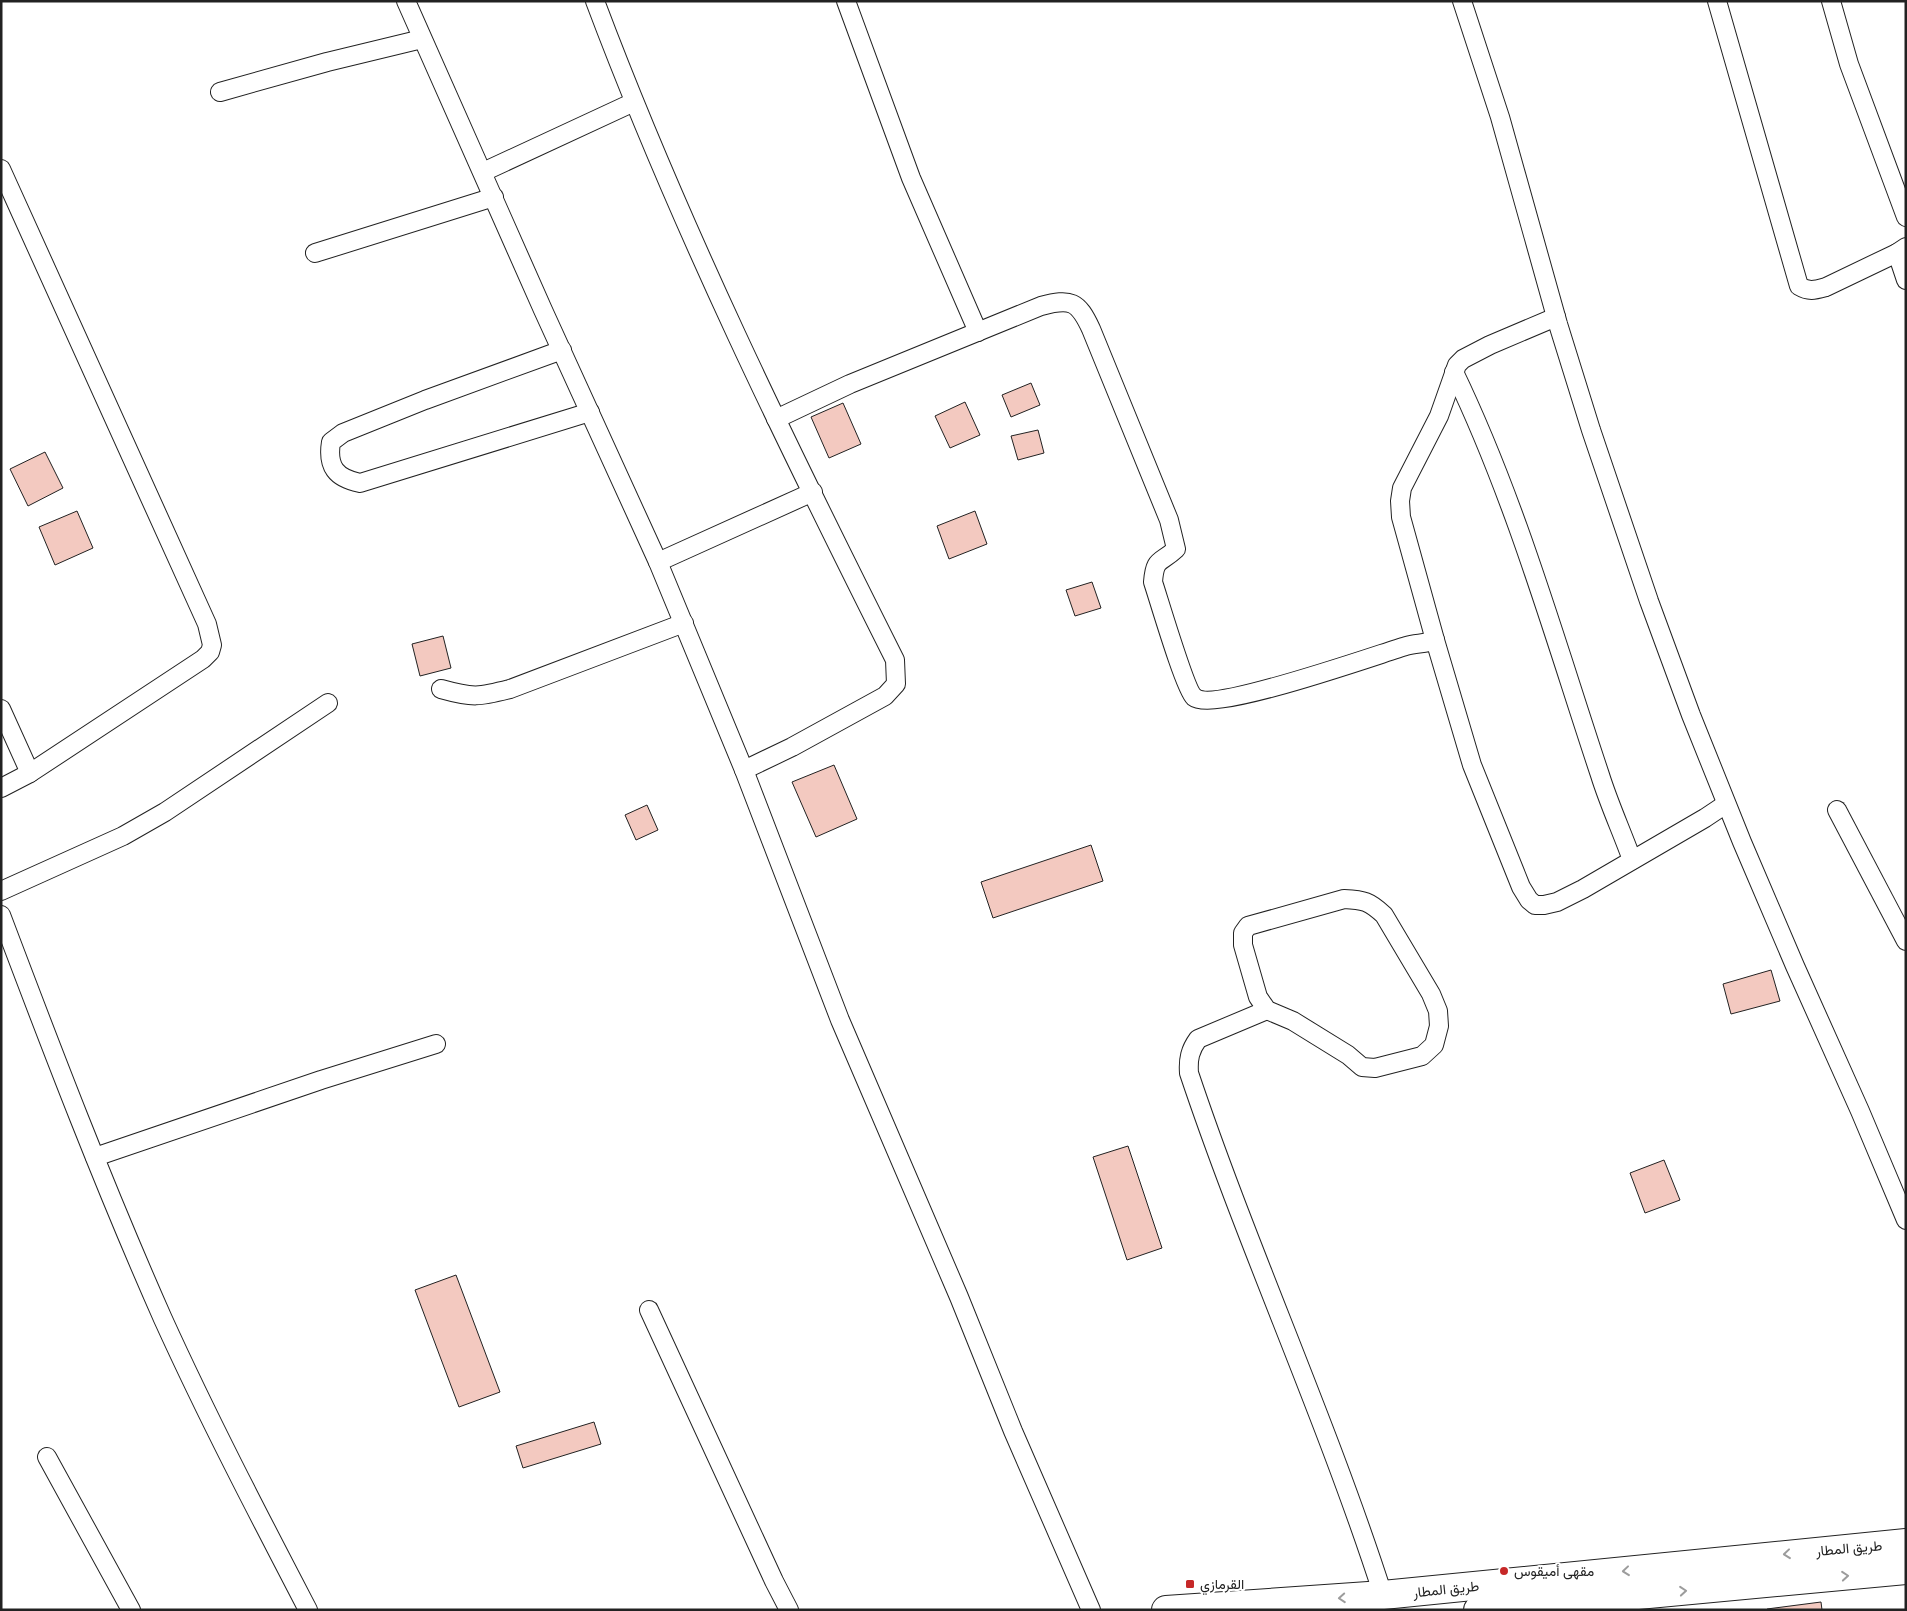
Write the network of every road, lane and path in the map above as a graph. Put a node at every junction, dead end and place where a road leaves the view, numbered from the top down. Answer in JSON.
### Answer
{"nodes":[{"id":1,"x":406,"y":1,"type":"edge"},
{"id":2,"x":595,"y":1,"type":"edge"},
{"id":3,"x":846,"y":1,"type":"edge"},
{"id":4,"x":1462,"y":1,"type":"edge"},
{"id":5,"x":1717,"y":1,"type":"edge"},
{"id":6,"x":1831,"y":1,"type":"edge"},
{"id":7,"x":422,"y":39,"type":"junction"},
{"id":8,"x":220,"y":92,"type":"dead end"},
{"id":9,"x":634,"y":102,"type":"junction"},
{"id":10,"x":1,"y":169,"type":"edge"},
{"id":11,"x":483,"y":172,"type":"junction"},
{"id":12,"x":494,"y":196,"type":"junction"},
{"id":13,"x":1906,"y":217,"type":"edge"},
{"id":14,"x":1901,"y":250,"type":"edge"},
{"id":15,"x":315,"y":253,"type":"dead end"},
{"id":16,"x":1906,"y":280,"type":"edge"},
{"id":17,"x":1556,"y":317,"type":"junction"},
{"id":18,"x":978,"y":332,"type":"junction"},
{"id":19,"x":562,"y":350,"type":"junction"},
{"id":20,"x":1454,"y":372,"type":"junction"},
{"id":21,"x":590,"y":412,"type":"junction"},
{"id":22,"x":776,"y":419,"type":"junction"},
{"id":23,"x":813,"y":492,"type":"junction"},
{"id":24,"x":658,"y":562,"type":"junction"},
{"id":25,"x":684,"y":623,"type":"junction"},
{"id":26,"x":1435,"y":640,"type":"junction"},
{"id":27,"x":441,"y":689,"type":"dead end"},
{"id":28,"x":328,"y":703,"type":"dead end"},
{"id":29,"x":1,"y":708,"type":"edge"},
{"id":30,"x":744,"y":770,"type":"junction"},
{"id":31,"x":30,"y":773,"type":"junction"},
{"id":32,"x":1,"y":788,"type":"edge"},
{"id":33,"x":1726,"y":804,"type":"junction"},
{"id":34,"x":1837,"y":810,"type":"dead end"},
{"id":35,"x":1632,"y":860,"type":"junction"},
{"id":36,"x":1,"y":891,"type":"edge"},
{"id":37,"x":1,"y":914,"type":"edge"},
{"id":38,"x":1906,"y":941,"type":"edge"},
{"id":39,"x":1267,"y":1010,"type":"junction"},
{"id":40,"x":436,"y":1044,"type":"dead end"},
{"id":41,"x":95,"y":1157,"type":"junction"},
{"id":42,"x":1906,"y":1220,"type":"edge"},
{"id":43,"x":649,"y":1310,"type":"dead end"},
{"id":44,"x":47,"y":1457,"type":"dead end"},
{"id":45,"x":1906,"y":1543,"type":"edge"},
{"id":46,"x":1906,"y":1570,"type":"edge"},
{"id":47,"x":1383,"y":1595,"type":"junction"},
{"id":48,"x":1575,"y":1606,"type":"edge"},
{"id":49,"x":131,"y":1610,"type":"edge"},
{"id":50,"x":308,"y":1610,"type":"edge"},
{"id":51,"x":789,"y":1610,"type":"edge"},
{"id":52,"x":1091,"y":1610,"type":"edge"},
{"id":53,"x":1166,"y":1610,"type":"edge"},
{"id":54,"x":1478,"y":1610,"type":"edge"}],
"edges":[{"from":1,"to":7,"type":"street"},
{"from":2,"to":9,"type":"street"},
{"from":3,"to":18,"type":"street"},
{"from":4,"to":17,"type":"street"},
{"from":5,"to":14,"type":"street"},
{"from":6,"to":13,"type":"street"},
{"from":7,"to":8,"type":"street"},
{"from":7,"to":11,"type":"street"},
{"from":9,"to":11,"type":"street"},
{"from":9,"to":22,"type":"street"},
{"from":10,"to":31,"type":"street"},
{"from":11,"to":12,"type":"street"},
{"from":12,"to":15,"type":"street"},
{"from":12,"to":19,"type":"street"},
{"from":14,"to":16,"type":"street"},
{"from":17,"to":20,"type":"street"},
{"from":17,"to":33,"type":"street"},
{"from":18,"to":22,"type":"street"},
{"from":18,"to":26,"type":"street"},
{"from":19,"to":21,"type":"street"},
{"from":19,"to":21,"type":"street"},
{"from":20,"to":26,"type":"street"},
{"from":20,"to":35,"type":"street"},
{"from":21,"to":24,"type":"street"},
{"from":22,"to":23,"type":"street"},
{"from":23,"to":24,"type":"street"},
{"from":23,"to":30,"type":"street"},
{"from":24,"to":25,"type":"street"},
{"from":25,"to":27,"type":"street"},
{"from":25,"to":30,"type":"street"},
{"from":26,"to":35,"type":"street"},
{"from":28,"to":36,"type":"street"},
{"from":29,"to":31,"type":"street"},
{"from":30,"to":52,"type":"street"},
{"from":31,"to":32,"type":"street"},
{"from":33,"to":35,"type":"street"},
{"from":33,"to":42,"type":"street"},
{"from":34,"to":38,"type":"street"},
{"from":37,"to":41,"type":"street"},
{"from":39,"to":39,"type":"street"},
{"from":39,"to":47,"type":"street"},
{"from":40,"to":41,"type":"street"},
{"from":41,"to":50,"type":"street"},
{"from":43,"to":51,"type":"street"},
{"from":44,"to":49,"type":"street"},
{"from":45,"to":47,"type":"main road","name":"طريق المطار","one_way":true},
{"from":48,"to":46,"type":"main road","name":"طريق المطار","one_way":true},
{"from":47,"to":53,"type":"main road","name":"طريق المطار","one_way":true},
{"from":48,"to":54,"type":"main road","name":"طريق المطار"}]}
